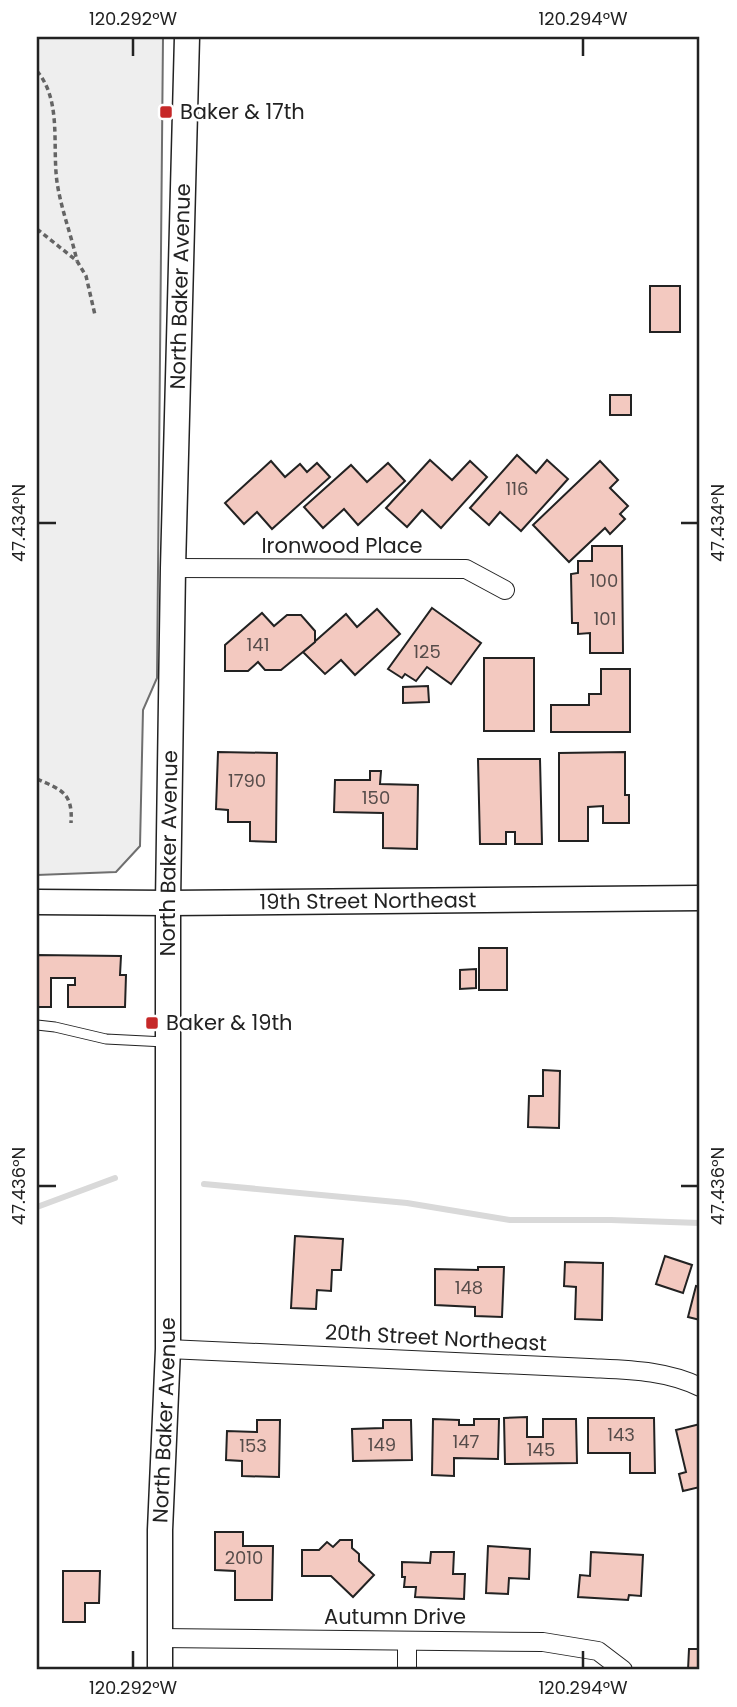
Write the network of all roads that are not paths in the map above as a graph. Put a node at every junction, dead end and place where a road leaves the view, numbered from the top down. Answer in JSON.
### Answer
{"nodes":[{"id":1,"x":187,"y":37,"type":"edge"},
{"id":2,"x":173,"y":568,"type":"junction"},
{"id":3,"x":505,"y":590,"type":"dead end"},
{"id":4,"x":700,"y":898,"type":"edge"},
{"id":5,"x":37,"y":902,"type":"edge"},
{"id":6,"x":168,"y":904,"type":"junction"},
{"id":7,"x":37,"y":1026,"type":"edge"},
{"id":8,"x":167,"y":1042,"type":"junction"},
{"id":9,"x":168,"y":1349,"type":"junction"},
{"id":10,"x":700,"y":1387,"type":"edge"},
{"id":11,"x":160,"y":1638,"type":"junction"},
{"id":12,"x":407,"y":1641,"type":"junction"},
{"id":13,"x":160,"y":1670,"type":"edge"},
{"id":14,"x":407,"y":1670,"type":"edge"},
{"id":15,"x":623,"y":1670,"type":"edge"}],
"edges":[{"from":1,"to":2,"type":"main road","name":"North Baker Avenue"},
{"from":2,"to":3,"type":"street","name":"Ironwood Place"},
{"from":2,"to":6,"type":"main road","name":"North Baker Avenue"},
{"from":4,"to":6,"type":"main road","name":"19th Street Northeast"},
{"from":5,"to":6,"type":"main road","name":"19th Street Northeast"},
{"from":6,"to":8,"type":"main road","name":"North Baker Avenue"},
{"from":7,"to":8,"type":"lane"},
{"from":8,"to":9,"type":"main road","name":"North Baker Avenue"},
{"from":9,"to":10,"type":"street","name":"20th Street Northeast"},
{"from":9,"to":11,"type":"main road","name":"North Baker Avenue"},
{"from":11,"to":12,"type":"street","name":"Autumn Drive"},
{"from":11,"to":13,"type":"main road","name":"North Baker Avenue"},
{"from":12,"to":14,"type":"street"},
{"from":12,"to":15,"type":"street","name":"Autumn Drive"}]}
